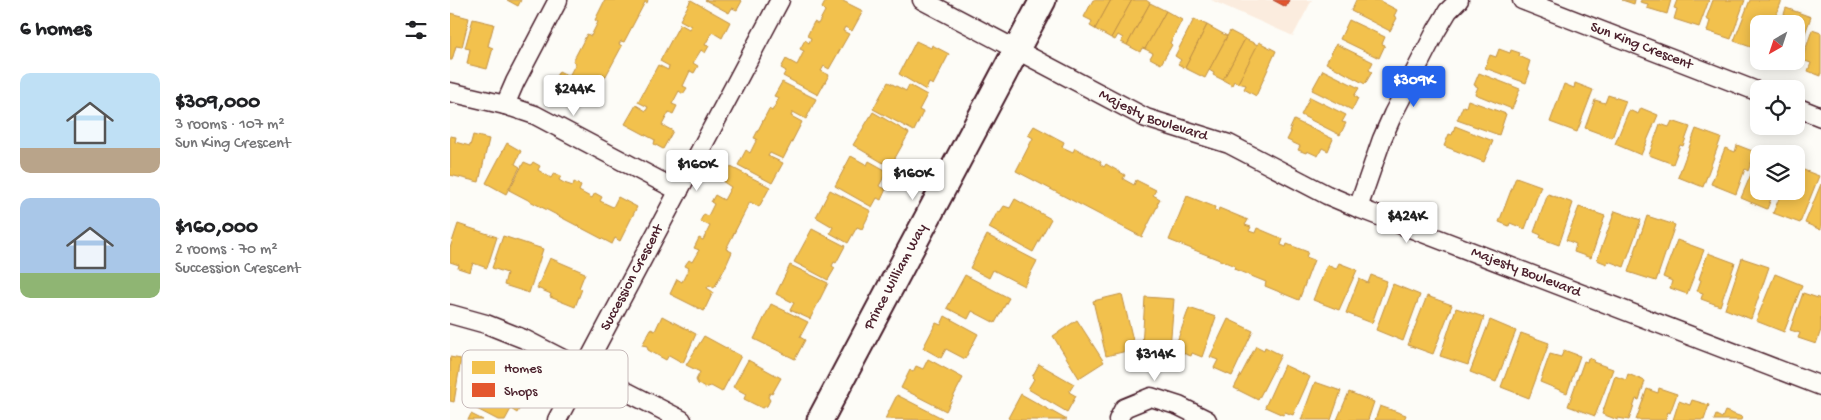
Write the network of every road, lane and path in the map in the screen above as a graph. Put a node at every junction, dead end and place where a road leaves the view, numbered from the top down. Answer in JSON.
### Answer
{"nodes":[{"id":1,"x":558,"y":0,"type":"edge"},
{"id":2,"x":780,"y":0,"type":"edge"},
{"id":3,"x":922,"y":0,"type":"edge"},
{"id":4,"x":1042,"y":0,"type":"edge"},
{"id":5,"x":1459,"y":0,"type":"edge"},
{"id":6,"x":1522,"y":0,"type":"edge"},
{"id":7,"x":1016,"y":50,"type":"junction"},
{"id":8,"x":1750,"y":89,"type":"edge"},
{"id":9,"x":450,"y":92,"type":"edge"},
{"id":10,"x":505,"y":105,"type":"junction"},
{"id":11,"x":1805,"y":111,"type":"edge"},
{"id":12,"x":1821,"y":117,"type":"edge"},
{"id":13,"x":679,"y":191,"type":"junction"},
{"id":14,"x":1358,"y":208,"type":"junction"},
{"id":15,"x":450,"y":314,"type":"edge"},
{"id":16,"x":547,"y":350,"type":"edge"},
{"id":17,"x":594,"y":350,"type":"edge"},
{"id":18,"x":1821,"y":386,"type":"edge"},
{"id":19,"x":628,"y":392,"type":"edge"},
{"id":20,"x":563,"y":408,"type":"edge"},
{"id":21,"x":557,"y":420,"type":"edge"},
{"id":22,"x":682,"y":420,"type":"edge"},
{"id":23,"x":820,"y":420,"type":"edge"},
{"id":24,"x":1118,"y":420,"type":"edge"},
{"id":25,"x":1207,"y":420,"type":"edge"}],
"edges":[{"from":1,"to":10,"type":"street"},
{"from":2,"to":13,"type":"street","name":"Succession Crescent"},
{"from":3,"to":7,"type":"street","name":"Majesty Boulevard"},
{"from":4,"to":7,"type":"street","name":"Prince William Way"},
{"from":5,"to":14,"type":"street"},
{"from":6,"to":8,"type":"street","name":"Sun King Crescent"},
{"from":7,"to":14,"type":"street","name":"Majesty Boulevard"},
{"from":7,"to":23,"type":"street","name":"Prince William Way"},
{"from":9,"to":10,"type":"street"},
{"from":10,"to":13,"type":"street"},
{"from":11,"to":12,"type":"street"},
{"from":13,"to":17,"type":"street","name":"Succession Crescent"},
{"from":14,"to":18,"type":"street","name":"Majesty Boulevard"},
{"from":15,"to":16,"type":"street"},
{"from":19,"to":22,"type":"street"},
{"from":20,"to":21,"type":"street","name":"Succession Crescent"},
{"from":24,"to":25,"type":"street"}]}
